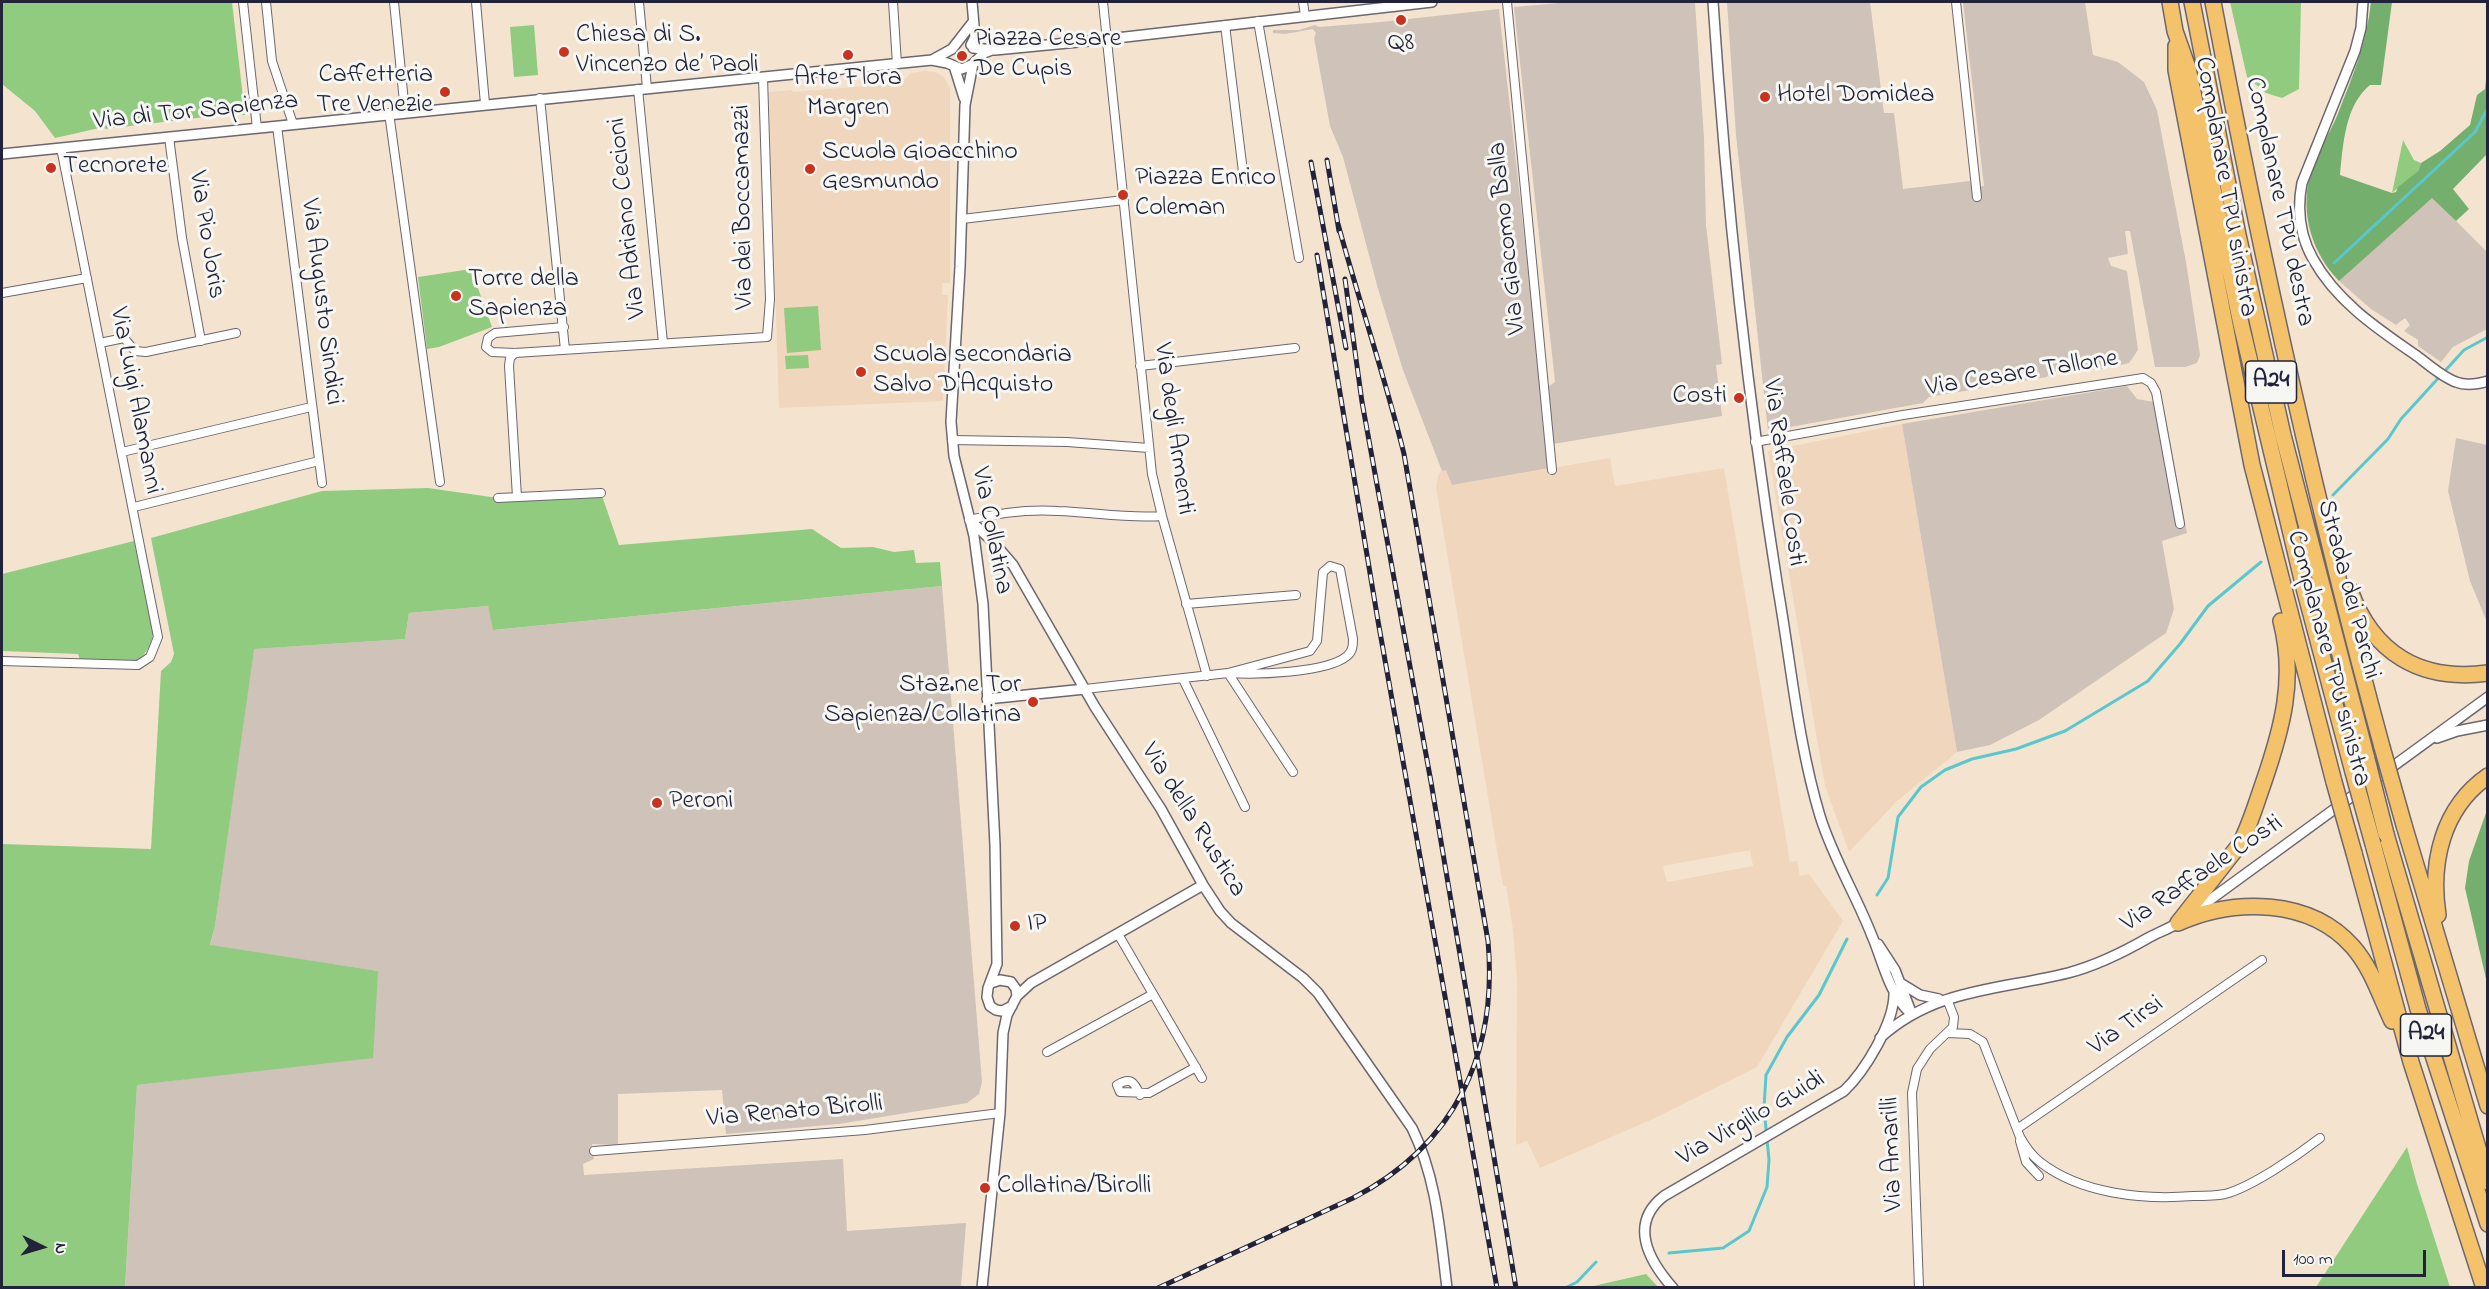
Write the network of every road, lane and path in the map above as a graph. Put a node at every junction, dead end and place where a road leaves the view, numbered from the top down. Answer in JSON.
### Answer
{"nodes":[{"id":1,"x":243,"y":2,"type":"edge"},
{"id":2,"x":266,"y":2,"type":"edge"},
{"id":3,"x":394,"y":2,"type":"edge"},
{"id":4,"x":476,"y":2,"type":"edge"},
{"id":5,"x":639,"y":2,"type":"edge"},
{"id":6,"x":893,"y":2,"type":"edge"},
{"id":7,"x":972,"y":2,"type":"edge"},
{"id":8,"x":1103,"y":2,"type":"edge"},
{"id":9,"x":1303,"y":2,"type":"edge"},
{"id":10,"x":1432,"y":2,"type":"edge"},
{"id":11,"x":1507,"y":2,"type":"edge"},
{"id":12,"x":1713,"y":2,"type":"edge"},
{"id":13,"x":1956,"y":2,"type":"edge"},
{"id":14,"x":2170,"y":2,"type":"edge"},
{"id":15,"x":2192,"y":2,"type":"edge"},
{"id":16,"x":2213,"y":2,"type":"edge"},
{"id":17,"x":2363,"y":2,"type":"edge"},
{"id":18,"x":1305,"y":16,"type":"junction"},
{"id":19,"x":1258,"y":21,"type":"junction"},
{"id":20,"x":973,"y":22,"type":"junction"},
{"id":21,"x":1225,"y":25,"type":"junction"},
{"id":22,"x":2175,"y":31,"type":"junction"},
{"id":23,"x":1106,"y":39,"type":"junction"},
{"id":24,"x":972,"y":46,"type":"junction"},
{"id":25,"x":954,"y":47,"type":"junction"},
{"id":26,"x":992,"y":50,"type":"junction"},
{"id":27,"x":932,"y":60,"type":"junction"},
{"id":28,"x":897,"y":63,"type":"junction"},
{"id":29,"x":974,"y":63,"type":"junction"},
{"id":30,"x":953,"y":65,"type":"junction"},
{"id":31,"x":763,"y":77,"type":"junction"},
{"id":32,"x":642,"y":89,"type":"junction"},
{"id":33,"x":540,"y":98,"type":"junction"},
{"id":34,"x":485,"y":104,"type":"junction"},
{"id":35,"x":965,"y":105,"type":"junction"},
{"id":36,"x":405,"y":112,"type":"junction"},
{"id":37,"x":389,"y":114,"type":"junction"},
{"id":38,"x":292,"y":124,"type":"junction"},
{"id":39,"x":277,"y":126,"type":"junction"},
{"id":40,"x":257,"y":128,"type":"junction"},
{"id":41,"x":169,"y":136,"type":"junction"},
{"id":42,"x":61,"y":148,"type":"junction"},
{"id":43,"x":2,"y":154,"type":"edge"},
{"id":44,"x":1244,"y":180,"type":"dead end"},
{"id":45,"x":1977,"y":197,"type":"dead end"},
{"id":46,"x":1124,"y":200,"type":"junction"},
{"id":47,"x":962,"y":219,"type":"junction"},
{"id":48,"x":1299,"y":258,"type":"dead end"},
{"id":49,"x":87,"y":278,"type":"junction"},
{"id":50,"x":2,"y":293,"type":"edge"},
{"id":51,"x":564,"y":327,"type":"junction"},
{"id":52,"x":236,"y":333,"type":"dead end"},
{"id":53,"x":201,"y":341,"type":"junction"},
{"id":54,"x":100,"y":343,"type":"junction"},
{"id":55,"x":663,"y":343,"type":"junction"},
{"id":56,"x":1294,"y":348,"type":"dead end"},
{"id":57,"x":565,"y":350,"type":"junction"},
{"id":58,"x":515,"y":353,"type":"junction"},
{"id":59,"x":1140,"y":366,"type":"junction"},
{"id":60,"x":2487,"y":381,"type":"edge"},
{"id":61,"x":311,"y":407,"type":"junction"},
{"id":62,"x":2302,"y":427,"type":"junction"},
{"id":63,"x":952,"y":440,"type":"junction"},
{"id":64,"x":1755,"y":442,"type":"junction"},
{"id":65,"x":1149,"y":448,"type":"junction"},
{"id":66,"x":122,"y":452,"type":"junction"},
{"id":67,"x":319,"y":460,"type":"junction"},
{"id":68,"x":2252,"y":465,"type":"junction"},
{"id":69,"x":1552,"y":470,"type":"dead end"},
{"id":70,"x":440,"y":482,"type":"dead end"},
{"id":71,"x":322,"y":483,"type":"dead end"},
{"id":72,"x":601,"y":493,"type":"dead end"},
{"id":73,"x":498,"y":498,"type":"dead end"},
{"id":74,"x":518,"y":498,"type":"junction"},
{"id":75,"x":134,"y":507,"type":"junction"},
{"id":76,"x":1162,"y":516,"type":"junction"},
{"id":77,"x":969,"y":520,"type":"junction"},
{"id":78,"x":2180,"y":524,"type":"dead end"},
{"id":79,"x":1296,"y":595,"type":"dead end"},
{"id":80,"x":1186,"y":604,"type":"junction"},
{"id":81,"x":2,"y":661,"type":"edge"},
{"id":82,"x":2487,"y":673,"type":"edge"},
{"id":83,"x":1228,"y":674,"type":"junction"},
{"id":84,"x":1208,"y":676,"type":"junction"},
{"id":85,"x":1183,"y":679,"type":"junction"},
{"id":86,"x":1085,"y":689,"type":"junction"},
{"id":87,"x":2487,"y":697,"type":"edge"},
{"id":88,"x":987,"y":699,"type":"junction"},
{"id":89,"x":2487,"y":725,"type":"edge"},
{"id":90,"x":2429,"y":741,"type":"junction"},
{"id":91,"x":1293,"y":772,"type":"dead end"},
{"id":92,"x":2487,"y":776,"type":"edge"},
{"id":93,"x":1245,"y":807,"type":"dead end"},
{"id":94,"x":1203,"y":885,"type":"junction"},
{"id":95,"x":2178,"y":923,"type":"junction"},
{"id":96,"x":1118,"y":934,"type":"junction"},
{"id":97,"x":1873,"y":937,"type":"junction"},
{"id":98,"x":2262,"y":960,"type":"dead end"},
{"id":99,"x":997,"y":964,"type":"junction"},
{"id":100,"x":2446,"y":972,"type":"junction"},
{"id":101,"x":1010,"y":982,"type":"junction"},
{"id":102,"x":991,"y":983,"type":"junction"},
{"id":103,"x":1031,"y":983,"type":"junction"},
{"id":104,"x":1901,"y":983,"type":"junction"},
{"id":105,"x":1153,"y":994,"type":"junction"},
{"id":106,"x":1894,"y":994,"type":"junction"},
{"id":107,"x":1017,"y":996,"type":"junction"},
{"id":108,"x":1944,"y":999,"type":"junction"},
{"id":109,"x":1012,"y":1006,"type":"junction"},
{"id":110,"x":996,"y":1010,"type":"junction"},
{"id":111,"x":1911,"y":1014,"type":"junction"},
{"id":112,"x":1954,"y":1017,"type":"junction"},
{"id":113,"x":1003,"y":1033,"type":"junction"},
{"id":114,"x":1948,"y":1033,"type":"junction"},
{"id":115,"x":1971,"y":1034,"type":"junction"},
{"id":116,"x":1880,"y":1038,"type":"junction"},
{"id":117,"x":1047,"y":1052,"type":"dead end"},
{"id":118,"x":2411,"y":1062,"type":"junction"},
{"id":119,"x":1196,"y":1067,"type":"junction"},
{"id":120,"x":1202,"y":1078,"type":"dead end"},
{"id":121,"x":1140,"y":1095,"type":"dead end"},
{"id":122,"x":2487,"y":1106,"type":"edge"},
{"id":123,"x":1000,"y":1113,"type":"junction"},
{"id":124,"x":2018,"y":1133,"type":"junction"},
{"id":125,"x":2320,"y":1138,"type":"dead end"},
{"id":126,"x":594,"y":1151,"type":"dead end"},
{"id":127,"x":2039,"y":1176,"type":"dead end"},
{"id":128,"x":2487,"y":1182,"type":"edge"},
{"id":129,"x":2487,"y":1224,"type":"edge"},
{"id":130,"x":982,"y":1287,"type":"edge"},
{"id":131,"x":1448,"y":1287,"type":"edge"},
{"id":132,"x":1673,"y":1287,"type":"edge"},
{"id":133,"x":1919,"y":1287,"type":"edge"},
{"id":134,"x":2484,"y":1287,"type":"edge"}],
"edges":[{"from":1,"to":40,"type":"street"},
{"from":2,"to":38,"type":"street"},
{"from":3,"to":36,"type":"street"},
{"from":4,"to":34,"type":"street"},
{"from":5,"to":32,"type":"street","name":"Via Adriano Cecioni"},
{"from":6,"to":28,"type":"street"},
{"from":7,"to":20,"type":"street"},
{"from":8,"to":23,"type":"street"},
{"from":9,"to":18,"type":"street"},
{"from":10,"to":18,"type":"street"},
{"from":11,"to":69,"type":"street","name":"Via Giacomo Balla"},
{"from":12,"to":64,"type":"street","name":"Via Raffaele Costi"},
{"from":13,"to":45,"type":"street"},
{"from":14,"to":22,"type":"highway","name":"Strada dei Parchi","number":"A24"},
{"from":15,"to":128,"type":"highway","name":"Strada dei Parchi","number":"A24","bridge":true},
{"from":16,"to":62,"type":"highway","name":"Complanare TPU destra"},
{"from":17,"to":60,"type":"street"},
{"from":18,"to":19,"type":"street"},
{"from":19,"to":21,"type":"street"},
{"from":19,"to":48,"type":"street"},
{"from":20,"to":24,"type":"street"},
{"from":20,"to":25,"type":"street"},
{"from":21,"to":23,"type":"street"},
{"from":21,"to":44,"type":"street"},
{"from":22,"to":68,"type":"highway","name":"Complanare TPU sinistra"},
{"from":22,"to":129,"type":"highway","name":"Strada dei Parchi","number":"A24","bridge":true},
{"from":23,"to":26,"type":"street"},
{"from":23,"to":46,"type":"street"},
{"from":24,"to":25,"type":"street"},
{"from":24,"to":26,"type":"street"},
{"from":24,"to":29,"type":"street"},
{"from":25,"to":27,"type":"street"},
{"from":25,"to":30,"type":"street"},
{"from":26,"to":29,"type":"street"},
{"from":27,"to":28,"type":"street","name":"Via di Tor Sapienza"},
{"from":27,"to":30,"type":"street"},
{"from":28,"to":31,"type":"street","name":"Via di Tor Sapienza"},
{"from":29,"to":30,"type":"street"},
{"from":29,"to":35,"type":"street"},
{"from":30,"to":35,"type":"street"},
{"from":31,"to":32,"type":"street","name":"Via di Tor Sapienza"},
{"from":31,"to":55,"type":"street","name":"Via dei Boccamazzi"},
{"from":32,"to":33,"type":"street","name":"Via di Tor Sapienza"},
{"from":32,"to":55,"type":"street","name":"Via Adriano Cecioni"},
{"from":33,"to":34,"type":"street","name":"Via di Tor Sapienza"},
{"from":33,"to":51,"type":"street"},
{"from":34,"to":36,"type":"street","name":"Via di Tor Sapienza"},
{"from":35,"to":47,"type":"street","name":"Via Collatina"},
{"from":36,"to":37,"type":"street","name":"Via di Tor Sapienza"},
{"from":37,"to":38,"type":"street","name":"Via di Tor Sapienza"},
{"from":37,"to":70,"type":"street"},
{"from":38,"to":39,"type":"street","name":"Via di Tor Sapienza"},
{"from":39,"to":40,"type":"street","name":"Via di Tor Sapienza"},
{"from":39,"to":61,"type":"street","name":"Via Augusto Sindici"},
{"from":40,"to":41,"type":"street","name":"Via di Tor Sapienza"},
{"from":41,"to":42,"type":"street","name":"Via di Tor Sapienza"},
{"from":41,"to":53,"type":"street","name":"Via Pio Joris"},
{"from":42,"to":43,"type":"street","name":"Via di Tor Sapienza"},
{"from":42,"to":49,"type":"street","name":"Via Luigi Alamanni"},
{"from":46,"to":47,"type":"street"},
{"from":46,"to":59,"type":"street","name":"Via degli Armenti"},
{"from":47,"to":63,"type":"street","name":"Via Collatina"},
{"from":49,"to":50,"type":"street"},
{"from":49,"to":54,"type":"street","name":"Via Luigi Alamanni"},
{"from":51,"to":57,"type":"street"},
{"from":51,"to":58,"type":"street"},
{"from":52,"to":53,"type":"street"},
{"from":53,"to":54,"type":"street"},
{"from":54,"to":66,"type":"street","name":"Via Luigi Alamanni"},
{"from":55,"to":57,"type":"street"},
{"from":56,"to":59,"type":"street"},
{"from":57,"to":58,"type":"street"},
{"from":58,"to":74,"type":"street"},
{"from":59,"to":65,"type":"street","name":"Via degli Armenti"},
{"from":61,"to":66,"type":"street"},
{"from":61,"to":67,"type":"street","name":"Via Augusto Sindici"},
{"from":62,"to":82,"type":"highway"},
{"from":62,"to":100,"type":"highway","name":"Complanare TPU destra","bridge":true},
{"from":63,"to":65,"type":"street"},
{"from":63,"to":77,"type":"street","name":"Via Collatina"},
{"from":64,"to":78,"type":"street","name":"Via Cesare Tallone"},
{"from":64,"to":97,"type":"street","name":"Via Raffaele Costi"},
{"from":65,"to":76,"type":"street","name":"Via degli Armenti"},
{"from":66,"to":75,"type":"street","name":"Via Luigi Alamanni"},
{"from":67,"to":71,"type":"street","name":"Via Augusto Sindici"},
{"from":67,"to":75,"type":"street"},
{"from":68,"to":95,"type":"highway"},
{"from":68,"to":118,"type":"highway","name":"Complanare TPU sinistra","bridge":true},
{"from":72,"to":74,"type":"street"},
{"from":73,"to":74,"type":"street"},
{"from":75,"to":81,"type":"street","name":"Via Luigi Alamanni"},
{"from":76,"to":77,"type":"street"},
{"from":76,"to":80,"type":"street","name":"Via degli Armenti"},
{"from":77,"to":86,"type":"street","name":"Via della Rustica"},
{"from":77,"to":88,"type":"street","name":"Via Collatina"},
{"from":79,"to":80,"type":"street"},
{"from":80,"to":84,"type":"street","name":"Via degli Armenti"},
{"from":83,"to":83,"type":"street"},
{"from":83,"to":84,"type":"street"},
{"from":83,"to":91,"type":"street"},
{"from":84,"to":85,"type":"street"},
{"from":85,"to":86,"type":"street"},
{"from":85,"to":93,"type":"street"},
{"from":86,"to":88,"type":"street"},
{"from":86,"to":94,"type":"street","name":"Via della Rustica"},
{"from":87,"to":90,"type":"street","name":"Via Raffaele Costi"},
{"from":88,"to":99,"type":"street","name":"Via Collatina"},
{"from":89,"to":90,"type":"street","name":"Via Raffaele Costi"},
{"from":90,"to":95,"type":"street","name":"Via Raffaele Costi"},
{"from":92,"to":100,"type":"highway"},
{"from":94,"to":96,"type":"street"},
{"from":94,"to":131,"type":"street","name":"Via della Rustica"},
{"from":95,"to":108,"type":"street","name":"Via Raffaele Costi"},
{"from":95,"to":118,"type":"highway"},
{"from":96,"to":103,"type":"street"},
{"from":96,"to":105,"type":"street"},
{"from":97,"to":104,"type":"street","name":"Via Raffaele Costi"},
{"from":97,"to":106,"type":"street","name":"Via Raffaele Costi"},
{"from":98,"to":124,"type":"street","name":"Via Tirsi"},
{"from":99,"to":101,"type":"street"},
{"from":99,"to":102,"type":"street","name":"Via Collatina"},
{"from":100,"to":122,"type":"highway","name":"Complanare TPU destra"},
{"from":101,"to":102,"type":"street"},
{"from":101,"to":103,"type":"street"},
{"from":101,"to":107,"type":"street"},
{"from":102,"to":110,"type":"street"},
{"from":103,"to":107,"type":"street"},
{"from":104,"to":108,"type":"street"},
{"from":104,"to":111,"type":"street","name":"Via Raffaele Costi"},
{"from":105,"to":117,"type":"street"},
{"from":105,"to":119,"type":"street"},
{"from":106,"to":111,"type":"street","name":"Via Raffaele Costi"},
{"from":106,"to":116,"type":"street","name":"Via Virgilio Guidi"},
{"from":107,"to":109,"type":"street"},
{"from":108,"to":111,"type":"street","name":"Via Raffaele Costi"},
{"from":108,"to":112,"type":"street"},
{"from":109,"to":110,"type":"street"},
{"from":109,"to":113,"type":"street"},
{"from":110,"to":113,"type":"street"},
{"from":111,"to":116,"type":"street","name":"Via Virgilio Guidi"},
{"from":112,"to":114,"type":"street","name":"Via Amarilli"},
{"from":112,"to":115,"type":"street"},
{"from":113,"to":123,"type":"street"},
{"from":114,"to":115,"type":"street"},
{"from":114,"to":133,"type":"street","name":"Via Amarilli"},
{"from":115,"to":124,"type":"street"},
{"from":116,"to":132,"type":"street","name":"Via Virgilio Guidi"},
{"from":118,"to":134,"type":"highway","name":"Complanare TPU sinistra"},
{"from":119,"to":120,"type":"street"},
{"from":119,"to":121,"type":"street"},
{"from":123,"to":126,"type":"street","name":"Via Renato Birolli"},
{"from":123,"to":130,"type":"street"},
{"from":124,"to":125,"type":"street"},
{"from":124,"to":127,"type":"street"}]}
